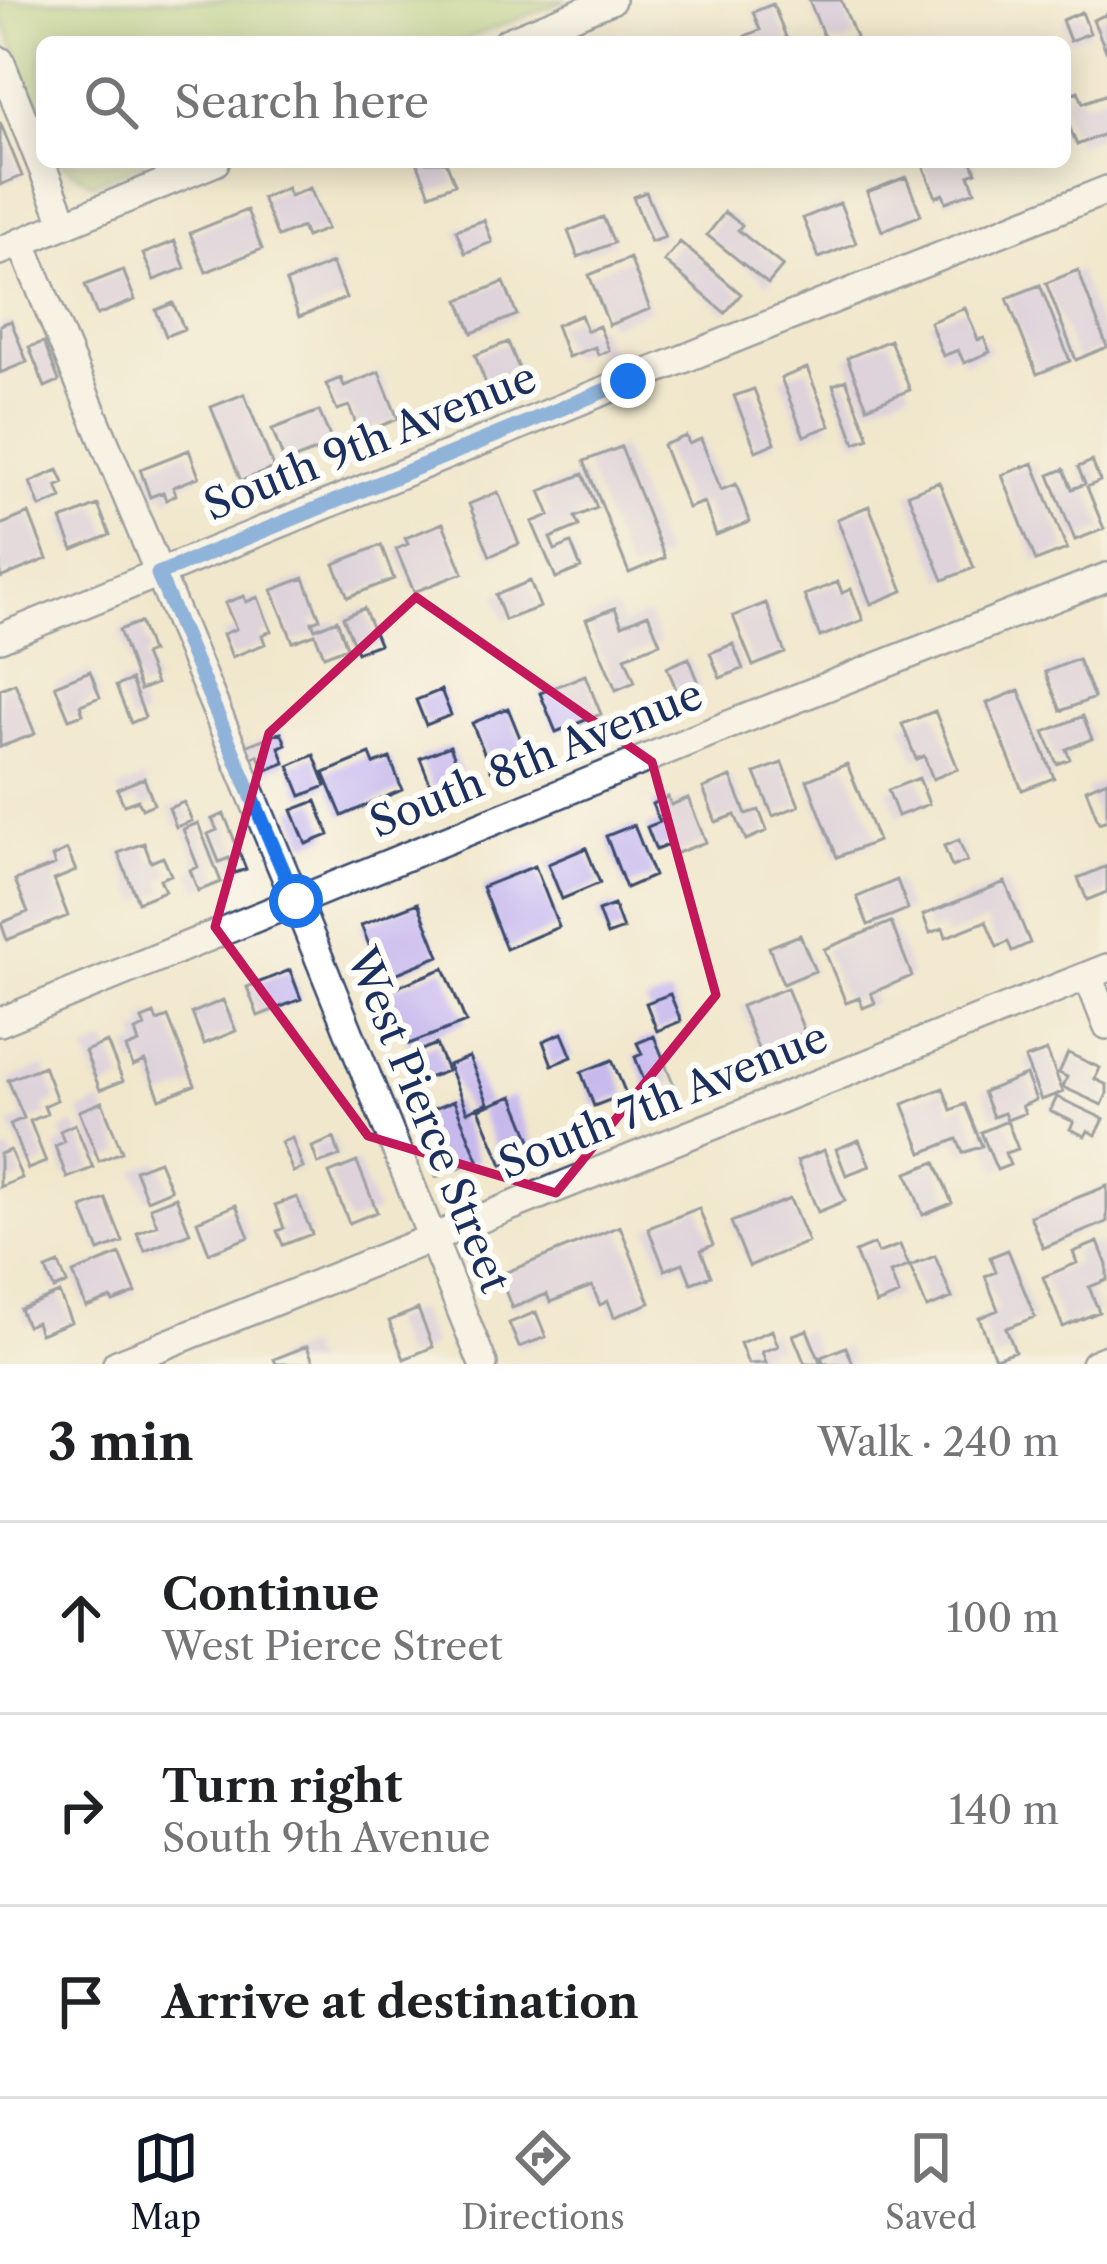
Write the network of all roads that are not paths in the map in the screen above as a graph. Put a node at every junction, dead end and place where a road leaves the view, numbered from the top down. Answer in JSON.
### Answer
{"nodes":[{"id":1,"x":611,"y":0,"type":"edge"},
{"id":2,"x":523,"y":36,"type":"edge"},
{"id":3,"x":0,"y":61,"type":"edge"},
{"id":4,"x":36,"y":153,"type":"edge"},
{"id":5,"x":42,"y":168,"type":"edge"},
{"id":6,"x":200,"y":168,"type":"edge"},
{"id":7,"x":1107,"y":190,"type":"edge"},
{"id":8,"x":64,"y":224,"type":"junction"},
{"id":9,"x":10,"y":246,"type":"edge"},
{"id":10,"x":158,"y":574,"type":"junction"},
{"id":11,"x":1107,"y":577,"type":"edge"},
{"id":12,"x":0,"y":638,"type":"edge"},
{"id":13,"x":296,"y":901,"type":"junction"},
{"id":14,"x":1097,"y":972,"type":"edge"},
{"id":15,"x":0,"y":1022,"type":"edge"},
{"id":16,"x":1107,"y":1025,"type":"edge"},
{"id":17,"x":432,"y":1238,"type":"junction"},
{"id":18,"x":1107,"y":1359,"type":"edge"},
{"id":19,"x":117,"y":1364,"type":"edge"},
{"id":20,"x":482,"y":1364,"type":"edge"},
{"id":21,"x":1095,"y":1364,"type":"edge"}],
"edges":[{"from":1,"to":2,"type":"street"},
{"from":3,"to":4,"type":"street"},
{"from":5,"to":8,"type":"street"},
{"from":6,"to":8,"type":"street"},
{"from":7,"to":10,"type":"street","name":"South 9th Avenue"},
{"from":8,"to":9,"type":"street"},
{"from":9,"to":10,"type":"street","name":"West Pierce Street"},
{"from":10,"to":12,"type":"street","name":"South 9th Avenue"},
{"from":10,"to":13,"type":"street","name":"West Pierce Street"},
{"from":11,"to":13,"type":"street","name":"South 8th Avenue"},
{"from":13,"to":15,"type":"street","name":"South 8th Avenue"},
{"from":13,"to":17,"type":"street","name":"West Pierce Street"},
{"from":14,"to":16,"type":"street"},
{"from":14,"to":17,"type":"street","name":"South 7th Avenue"},
{"from":17,"to":19,"type":"street","name":"South 7th Avenue"},
{"from":17,"to":20,"type":"street","name":"West Pierce Street"},
{"from":18,"to":21,"type":"street"}]}
